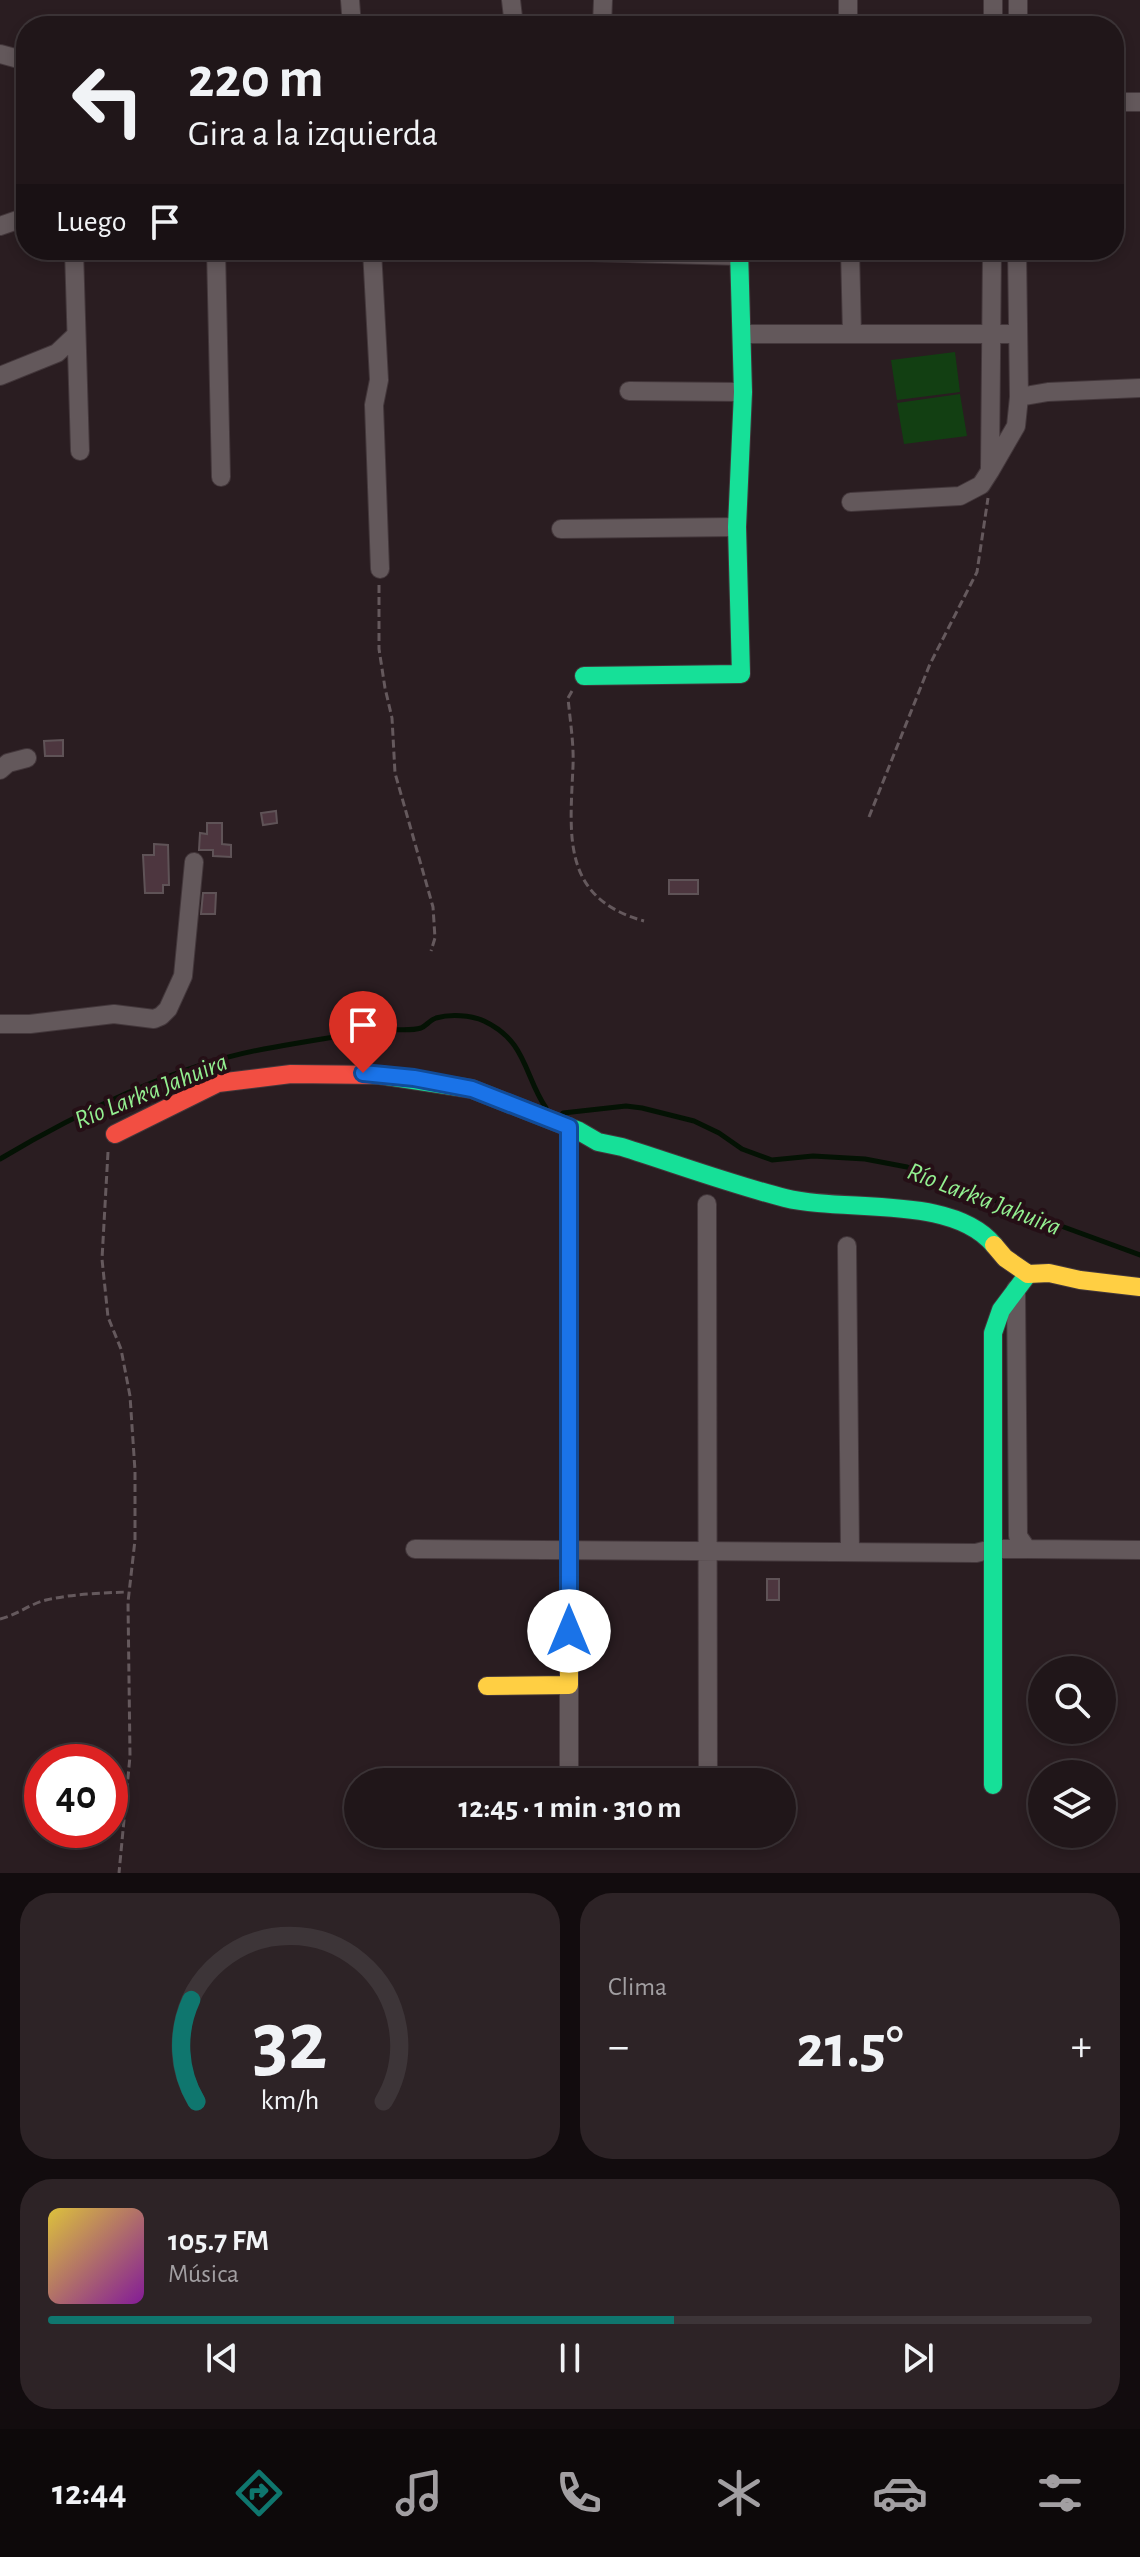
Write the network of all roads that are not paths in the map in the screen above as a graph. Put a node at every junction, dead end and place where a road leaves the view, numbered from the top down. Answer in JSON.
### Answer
{"nodes":[{"id":1,"x":74,"y":260,"type":"edge"},
{"id":2,"x":216,"y":260,"type":"edge"},
{"id":3,"x":373,"y":260,"type":"edge"},
{"id":4,"x":739,"y":260,"type":"edge"},
{"id":5,"x":850,"y":260,"type":"edge"},
{"id":6,"x":992,"y":260,"type":"edge"},
{"id":7,"x":1017,"y":260,"type":"edge"},
{"id":8,"x":742,"y":334,"type":"junction"},
{"id":9,"x":852,"y":334,"type":"junction"},
{"id":10,"x":991,"y":334,"type":"junction"},
{"id":11,"x":1017,"y":334,"type":"junction"},
{"id":12,"x":75,"y":336,"type":"junction"},
{"id":13,"x":0,"y":376,"type":"edge"},
{"id":14,"x":1140,"y":388,"type":"edge"},
{"id":15,"x":629,"y":391,"type":"dead end"},
{"id":16,"x":743,"y":392,"type":"junction"},
{"id":17,"x":1019,"y":397,"type":"junction"},
{"id":18,"x":80,"y":451,"type":"dead end"},
{"id":19,"x":990,"y":471,"type":"junction"},
{"id":20,"x":221,"y":477,"type":"dead end"},
{"id":21,"x":851,"y":502,"type":"dead end"},
{"id":22,"x":737,"y":527,"type":"junction"},
{"id":23,"x":561,"y":529,"type":"dead end"},
{"id":24,"x":380,"y":569,"type":"road end"},
{"id":25,"x":584,"y":676,"type":"road end"},
{"id":26,"x":27,"y":758,"type":"dead end"},
{"id":27,"x":0,"y":770,"type":"edge"},
{"id":28,"x":194,"y":862,"type":"dead end"},
{"id":29,"x":0,"y":1024,"type":"edge"},
{"id":30,"x":569,"y":1127,"type":"junction"},
{"id":31,"x":115,"y":1134,"type":"road end"},
{"id":32,"x":707,"y":1204,"type":"dead end"},
{"id":33,"x":847,"y":1246,"type":"dead end"},
{"id":34,"x":1028,"y":1274,"type":"junction"},
{"id":35,"x":1140,"y":1287,"type":"edge"},
{"id":36,"x":1016,"y":1289,"type":"junction"},
{"id":37,"x":415,"y":1549,"type":"dead end"},
{"id":38,"x":992,"y":1549,"type":"junction"},
{"id":39,"x":1027,"y":1549,"type":"junction"},
{"id":40,"x":709,"y":1550,"type":"junction"},
{"id":41,"x":1140,"y":1550,"type":"edge"},
{"id":42,"x":569,"y":1551,"type":"junction"},
{"id":43,"x":850,"y":1552,"type":"junction"},
{"id":44,"x":569,"y":1685,"type":"junction"},
{"id":45,"x":487,"y":1686,"type":"dead end"},
{"id":46,"x":569,"y":1768,"type":"edge"},
{"id":47,"x":708,"y":1768,"type":"edge"},
{"id":48,"x":993,"y":1785,"type":"dead end"}],
"edges":[{"from":1,"to":12,"type":"street"},
{"from":2,"to":20,"type":"street"},
{"from":3,"to":24,"type":"street"},
{"from":4,"to":8,"type":"street"},
{"from":5,"to":9,"type":"street"},
{"from":6,"to":10,"type":"street"},
{"from":7,"to":11,"type":"street"},
{"from":8,"to":9,"type":"street"},
{"from":8,"to":16,"type":"street"},
{"from":9,"to":10,"type":"street"},
{"from":10,"to":11,"type":"street"},
{"from":10,"to":19,"type":"street"},
{"from":11,"to":17,"type":"street"},
{"from":12,"to":13,"type":"street"},
{"from":12,"to":18,"type":"street"},
{"from":14,"to":17,"type":"street"},
{"from":15,"to":16,"type":"street"},
{"from":16,"to":22,"type":"street"},
{"from":17,"to":19,"type":"street"},
{"from":19,"to":21,"type":"street"},
{"from":22,"to":23,"type":"street"},
{"from":22,"to":25,"type":"street"},
{"from":26,"to":27,"type":"street"},
{"from":28,"to":29,"type":"street"},
{"from":30,"to":31,"type":"street"},
{"from":30,"to":34,"type":"street"},
{"from":30,"to":42,"type":"street"},
{"from":32,"to":40,"type":"street"},
{"from":33,"to":43,"type":"street"},
{"from":34,"to":35,"type":"street"},
{"from":34,"to":36,"type":"street"},
{"from":36,"to":38,"type":"street"},
{"from":36,"to":39,"type":"street"},
{"from":37,"to":42,"type":"street"},
{"from":38,"to":39,"type":"street"},
{"from":38,"to":43,"type":"street"},
{"from":38,"to":48,"type":"street"},
{"from":39,"to":41,"type":"street"},
{"from":40,"to":42,"type":"street"},
{"from":40,"to":43,"type":"street"},
{"from":40,"to":47,"type":"street"},
{"from":42,"to":44,"type":"street"},
{"from":44,"to":45,"type":"street"},
{"from":44,"to":46,"type":"street"}]}
